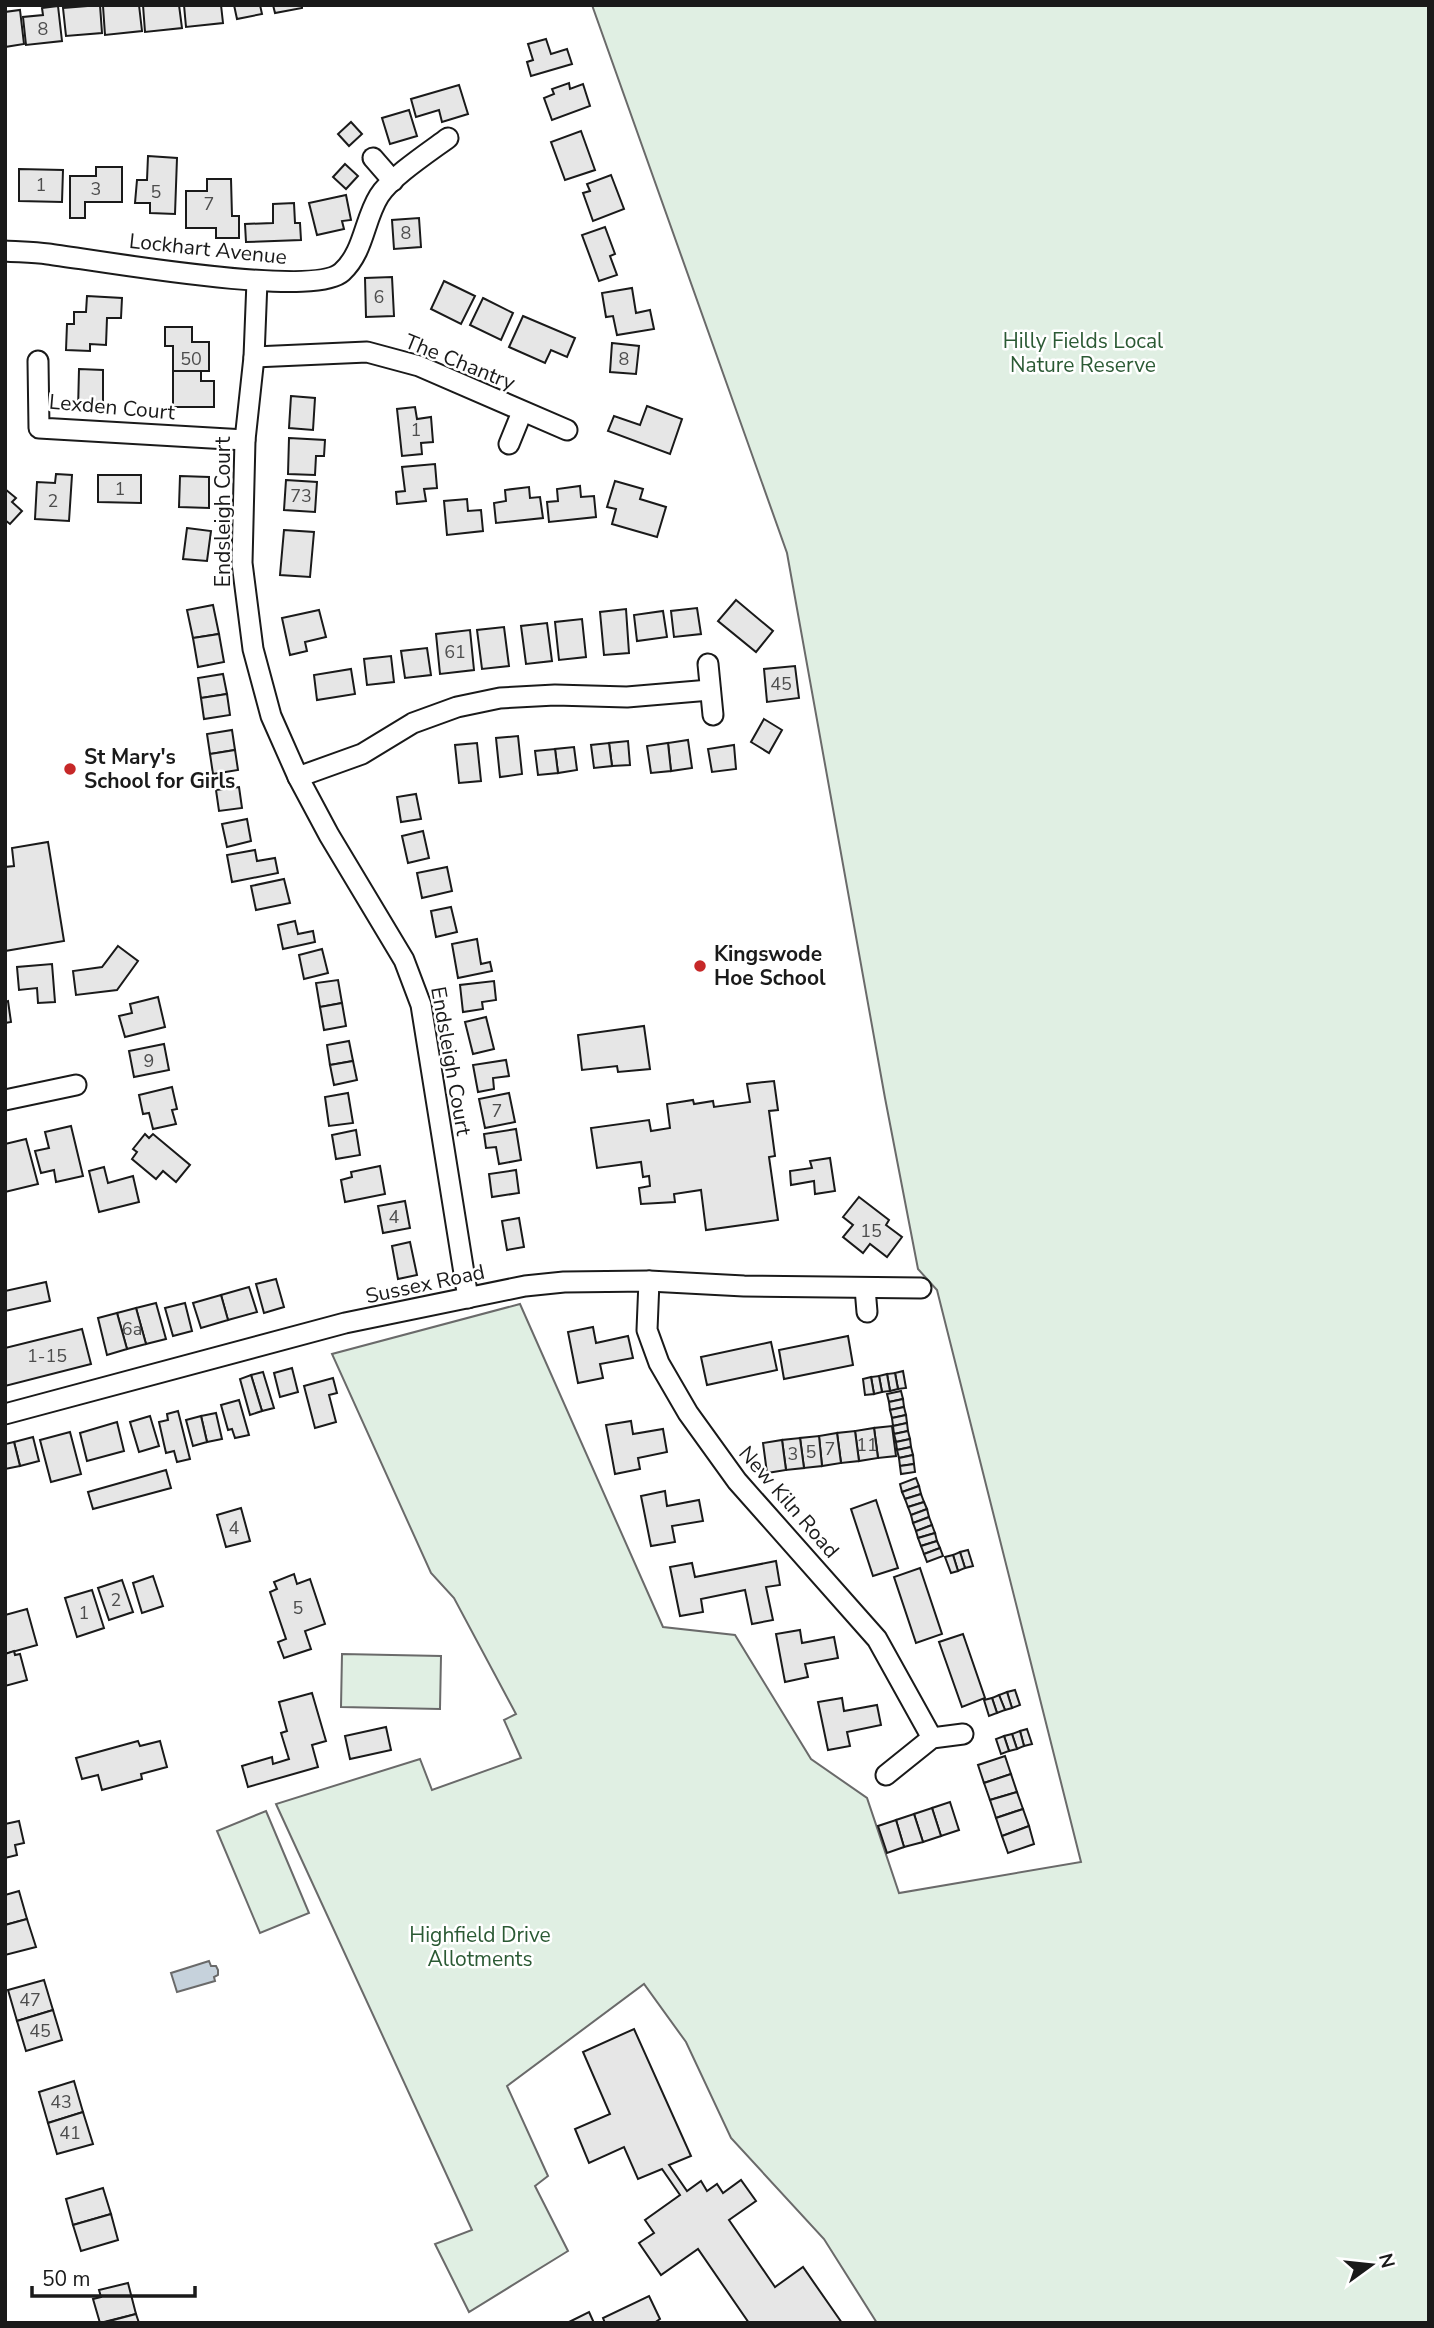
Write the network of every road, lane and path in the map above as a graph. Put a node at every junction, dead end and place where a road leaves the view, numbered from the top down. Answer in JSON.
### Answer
{"nodes":[{"id":1,"x":448,"y":138,"type":"dead end"},
{"id":2,"x":373,"y":158,"type":"dead end"},
{"id":3,"x":393,"y":181,"type":"junction"},
{"id":4,"x":5,"y":251,"type":"edge"},
{"id":5,"x":257,"y":281,"type":"junction"},
{"id":6,"x":254,"y":357,"type":"junction"},
{"id":7,"x":38,"y":361,"type":"dead end"},
{"id":8,"x":522,"y":412,"type":"junction"},
{"id":9,"x":567,"y":430,"type":"dead end"},
{"id":10,"x":245,"y":440,"type":"junction"},
{"id":11,"x":509,"y":444,"type":"dead end"},
{"id":12,"x":708,"y":664,"type":"dead end"},
{"id":13,"x":710,"y":690,"type":"junction"},
{"id":14,"x":713,"y":715,"type":"dead end"},
{"id":15,"x":298,"y":777,"type":"junction"},
{"id":16,"x":76,"y":1085,"type":"dead end"},
{"id":17,"x":5,"y":1100,"type":"edge"},
{"id":18,"x":649,"y":1281,"type":"junction"},
{"id":19,"x":866,"y":1288,"type":"junction"},
{"id":20,"x":921,"y":1288,"type":"dead end"},
{"id":21,"x":468,"y":1298,"type":"junction"},
{"id":22,"x":867,"y":1312,"type":"dead end"},
{"id":23,"x":5,"y":1414,"type":"edge"},
{"id":24,"x":963,"y":1734,"type":"dead end"},
{"id":25,"x":932,"y":1738,"type":"junction"},
{"id":26,"x":886,"y":1774,"type":"dead end"}],
"edges":[{"from":1,"to":3,"type":"street","name":"Lockhart Avenue"},
{"from":2,"to":3,"type":"street"},
{"from":3,"to":5,"type":"street","name":"Lockhart Avenue"},
{"from":4,"to":5,"type":"street","name":"Lockhart Avenue"},
{"from":5,"to":6,"type":"street","name":"Endsleigh Court"},
{"from":6,"to":8,"type":"street","name":"The Chantry"},
{"from":6,"to":10,"type":"street","name":"Endsleigh Court"},
{"from":7,"to":10,"type":"street","name":"Lexden Court"},
{"from":8,"to":9,"type":"street","name":"The Chantry"},
{"from":8,"to":11,"type":"street","name":"The Chantry"},
{"from":10,"to":15,"type":"street","name":"Endsleigh Court"},
{"from":12,"to":13,"type":"street"},
{"from":13,"to":14,"type":"street"},
{"from":13,"to":15,"type":"street"},
{"from":15,"to":21,"type":"street","name":"Endsleigh Court"},
{"from":16,"to":17,"type":"street"},
{"from":18,"to":19,"type":"street","name":"Sussex Road"},
{"from":18,"to":21,"type":"street","name":"Sussex Road"},
{"from":18,"to":25,"type":"street","name":"New Kiln Road"},
{"from":19,"to":20,"type":"street","name":"Sussex Road"},
{"from":19,"to":22,"type":"street"},
{"from":21,"to":23,"type":"street","name":"Sussex Road"},
{"from":24,"to":25,"type":"street"},
{"from":25,"to":26,"type":"street"}]}
